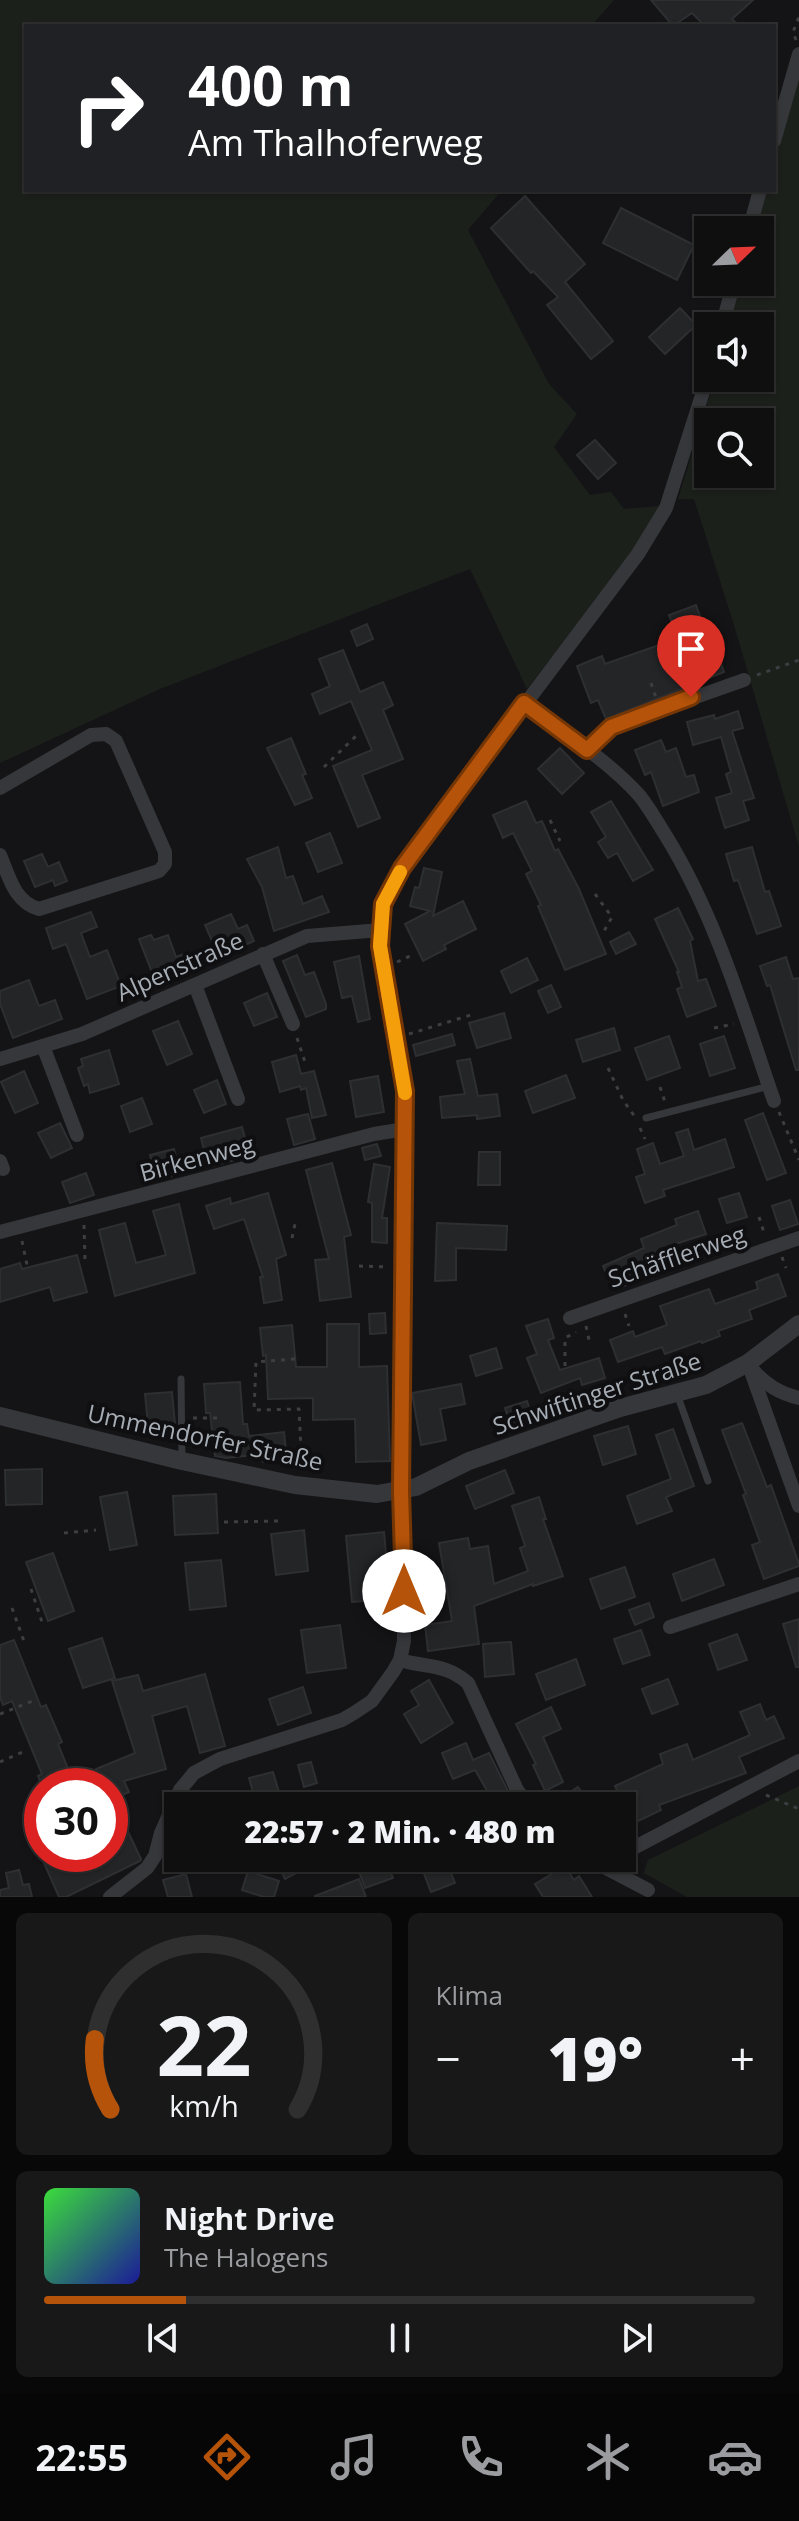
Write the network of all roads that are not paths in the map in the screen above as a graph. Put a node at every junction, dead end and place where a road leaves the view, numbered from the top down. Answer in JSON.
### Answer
{"nodes":[{"id":1,"x":799,"y":51,"type":"edge"},
{"id":2,"x":776,"y":134,"type":"edge"},
{"id":3,"x":759,"y":192,"type":"edge"},
{"id":4,"x":753,"y":216,"type":"edge"},
{"id":5,"x":703,"y":392,"type":"edge"},
{"id":6,"x":744,"y":680,"type":"road end"},
{"id":7,"x":524,"y":703,"type":"junction"},
{"id":8,"x":587,"y":750,"type":"junction"},
{"id":9,"x":0,"y":788,"type":"edge"},
{"id":10,"x":0,"y":855,"type":"edge"},
{"id":11,"x":6,"y":882,"type":"edge"},
{"id":12,"x":381,"y":930,"type":"junction"},
{"id":13,"x":263,"y":954,"type":"junction"},
{"id":14,"x":195,"y":985,"type":"junction"},
{"id":15,"x":293,"y":1024,"type":"road end"},
{"id":16,"x":43,"y":1046,"type":"junction"},
{"id":17,"x":0,"y":1059,"type":"edge"},
{"id":18,"x":769,"y":1086,"type":"junction"},
{"id":19,"x":238,"y":1099,"type":"dead end"},
{"id":20,"x":774,"y":1101,"type":"road end"},
{"id":21,"x":646,"y":1118,"type":"dead end"},
{"id":22,"x":405,"y":1129,"type":"junction"},
{"id":23,"x":77,"y":1135,"type":"dead end"},
{"id":24,"x":0,"y":1232,"type":"edge"},
{"id":25,"x":799,"y":1238,"type":"edge"},
{"id":26,"x":580,"y":1319,"type":"road end"},
{"id":27,"x":799,"y":1324,"type":"edge"},
{"id":28,"x":748,"y":1363,"type":"junction"},
{"id":29,"x":181,"y":1379,"type":"dead end"},
{"id":30,"x":677,"y":1394,"type":"junction"},
{"id":31,"x":799,"y":1398,"type":"edge"},
{"id":32,"x":0,"y":1416,"type":"edge"},
{"id":33,"x":182,"y":1461,"type":"junction"},
{"id":34,"x":708,"y":1481,"type":"dead end"},
{"id":35,"x":401,"y":1491,"type":"junction"},
{"id":36,"x":799,"y":1506,"type":"edge"},
{"id":37,"x":799,"y":1584,"type":"edge"},
{"id":38,"x":670,"y":1627,"type":"dead end"},
{"id":39,"x":400,"y":1660,"type":"junction"},
{"id":40,"x":799,"y":1761,"type":"edge"},
{"id":41,"x":518,"y":1792,"type":"edge"},
{"id":42,"x":636,"y":1847,"type":"edge"},
{"id":43,"x":612,"y":1872,"type":"edge"},
{"id":44,"x":648,"y":1890,"type":"dead end"},
{"id":45,"x":110,"y":1897,"type":"edge"}],
"edges":[{"from":1,"to":2,"type":"street"},
{"from":3,"to":4,"type":"street"},
{"from":5,"to":7,"type":"street"},
{"from":6,"to":8,"type":"street"},
{"from":7,"to":8,"type":"street"},
{"from":7,"to":12,"type":"street"},
{"from":8,"to":18,"type":"street"},
{"from":9,"to":11,"type":"street"},
{"from":10,"to":11,"type":"street"},
{"from":12,"to":13,"type":"street","name":"Alpenstraße"},
{"from":12,"to":22,"type":"street"},
{"from":13,"to":14,"type":"street","name":"Alpenstraße"},
{"from":13,"to":15,"type":"street"},
{"from":14,"to":16,"type":"street","name":"Alpenstraße"},
{"from":14,"to":19,"type":"street"},
{"from":16,"to":17,"type":"street","name":"Alpenstraße"},
{"from":16,"to":23,"type":"street"},
{"from":18,"to":20,"type":"street"},
{"from":18,"to":21,"type":"lane"},
{"from":22,"to":24,"type":"street","name":"Birkenweg"},
{"from":22,"to":35,"type":"street"},
{"from":25,"to":26,"type":"street","name":"Schäfflerweg"},
{"from":27,"to":28,"type":"street","name":"Schwiftinger Straße"},
{"from":28,"to":30,"type":"street","name":"Schwiftinger Straße"},
{"from":28,"to":31,"type":"street"},
{"from":28,"to":36,"type":"street"},
{"from":29,"to":33,"type":"lane"},
{"from":30,"to":34,"type":"lane"},
{"from":30,"to":35,"type":"street","name":"Schwiftinger Straße"},
{"from":32,"to":33,"type":"street","name":"Ummendorfer Straße"},
{"from":33,"to":35,"type":"street","name":"Ummendorfer Straße"},
{"from":35,"to":39,"type":"street"},
{"from":37,"to":38,"type":"street"},
{"from":39,"to":41,"type":"street"},
{"from":39,"to":45,"type":"street"},
{"from":40,"to":42,"type":"street"},
{"from":43,"to":44,"type":"street"}]}
